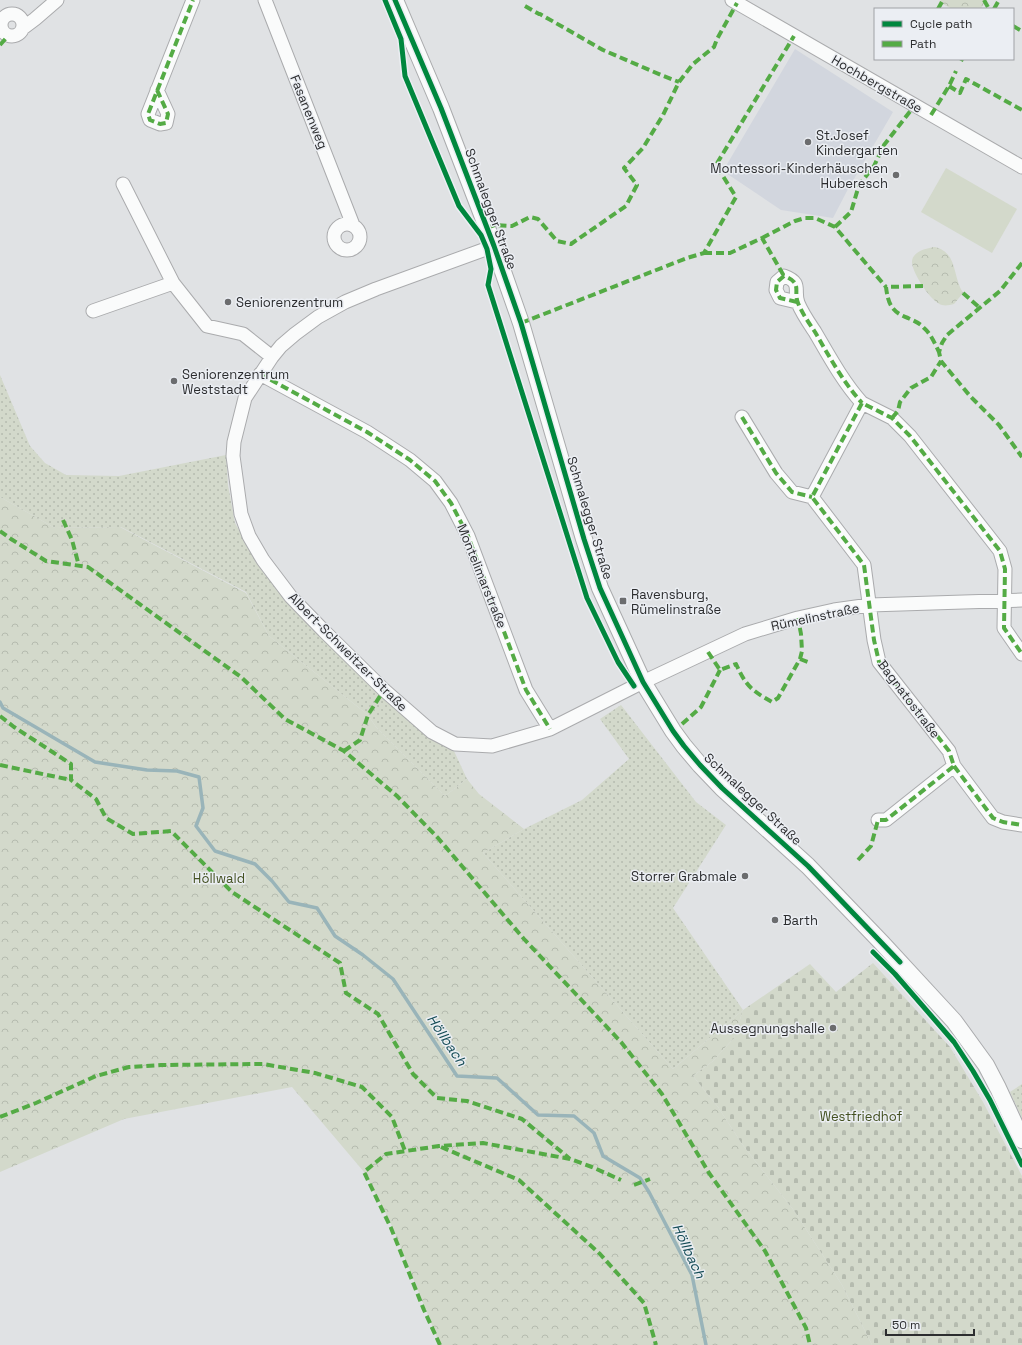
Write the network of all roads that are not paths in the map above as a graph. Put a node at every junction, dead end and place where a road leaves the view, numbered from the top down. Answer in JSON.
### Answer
{"nodes":[{"id":1,"x":57,"y":0,"type":"edge"},
{"id":2,"x":193,"y":0,"type":"edge"},
{"id":3,"x":265,"y":0,"type":"edge"},
{"id":4,"x":395,"y":0,"type":"edge"},
{"id":5,"x":741,"y":2,"type":"edge"},
{"id":6,"x":23,"y":28,"type":"dead end"},
{"id":7,"x":157,"y":90,"type":"dead end"},
{"id":8,"x":1022,"y":167,"type":"edge"},
{"id":9,"x":123,"y":184,"type":"dead end"},
{"id":10,"x":353,"y":225,"type":"dead end"},
{"id":11,"x":494,"y":246,"type":"junction"},
{"id":12,"x":173,"y":283,"type":"junction"},
{"id":13,"x":797,"y":302,"type":"dead end"},
{"id":14,"x":93,"y":311,"type":"dead end"},
{"id":15,"x":272,"y":357,"type":"junction"},
{"id":16,"x":260,"y":374,"type":"junction"},
{"id":17,"x":862,"y":403,"type":"junction"},
{"id":18,"x":742,"y":417,"type":"dead end"},
{"id":19,"x":812,"y":497,"type":"junction"},
{"id":20,"x":1022,"y":600,"type":"edge"},
{"id":21,"x":1005,"y":601,"type":"junction"},
{"id":22,"x":870,"y":605,"type":"junction"},
{"id":23,"x":1022,"y":654,"type":"edge"},
{"id":24,"x":643,"y":682,"type":"junction"},
{"id":25,"x":550,"y":729,"type":"junction"},
{"id":26,"x":954,"y":766,"type":"junction"},
{"id":27,"x":878,"y":820,"type":"dead end"},
{"id":28,"x":1022,"y":825,"type":"edge"},
{"id":29,"x":1022,"y":1140,"type":"edge"}],
"edges":[{"from":1,"to":6,"type":"street"},
{"from":2,"to":7,"type":"street"},
{"from":3,"to":10,"type":"street","name":"Fasanenweg"},
{"from":4,"to":11,"type":"street","name":"Schmalegger Straße"},
{"from":5,"to":8,"type":"street","name":"Hochbergstraße"},
{"from":9,"to":12,"type":"street"},
{"from":11,"to":15,"type":"street","name":"Albert-Schweitzer-Straße"},
{"from":11,"to":24,"type":"street","name":"Schmalegger Straße"},
{"from":12,"to":14,"type":"street"},
{"from":12,"to":15,"type":"street"},
{"from":13,"to":17,"type":"street"},
{"from":15,"to":16,"type":"street","name":"Albert-Schweitzer-Straße"},
{"from":16,"to":25,"type":"street","name":"Montelimarstraße"},
{"from":16,"to":25,"type":"street","name":"Albert-Schweitzer-Straße"},
{"from":17,"to":19,"type":"street"},
{"from":17,"to":21,"type":"street"},
{"from":18,"to":19,"type":"street"},
{"from":19,"to":22,"type":"street","name":"Bagnatostraße"},
{"from":20,"to":21,"type":"street","name":"Rümelinstraße"},
{"from":21,"to":22,"type":"street","name":"Rümelinstraße"},
{"from":21,"to":23,"type":"street"},
{"from":22,"to":24,"type":"street","name":"Rümelinstraße"},
{"from":22,"to":26,"type":"street","name":"Bagnatostraße"},
{"from":24,"to":25,"type":"street","name":"Albert-Schweitzer-Straße"},
{"from":24,"to":29,"type":"street","name":"Schmalegger Straße"},
{"from":26,"to":27,"type":"street"},
{"from":26,"to":28,"type":"street","name":"Bagnatostraße"}]}
